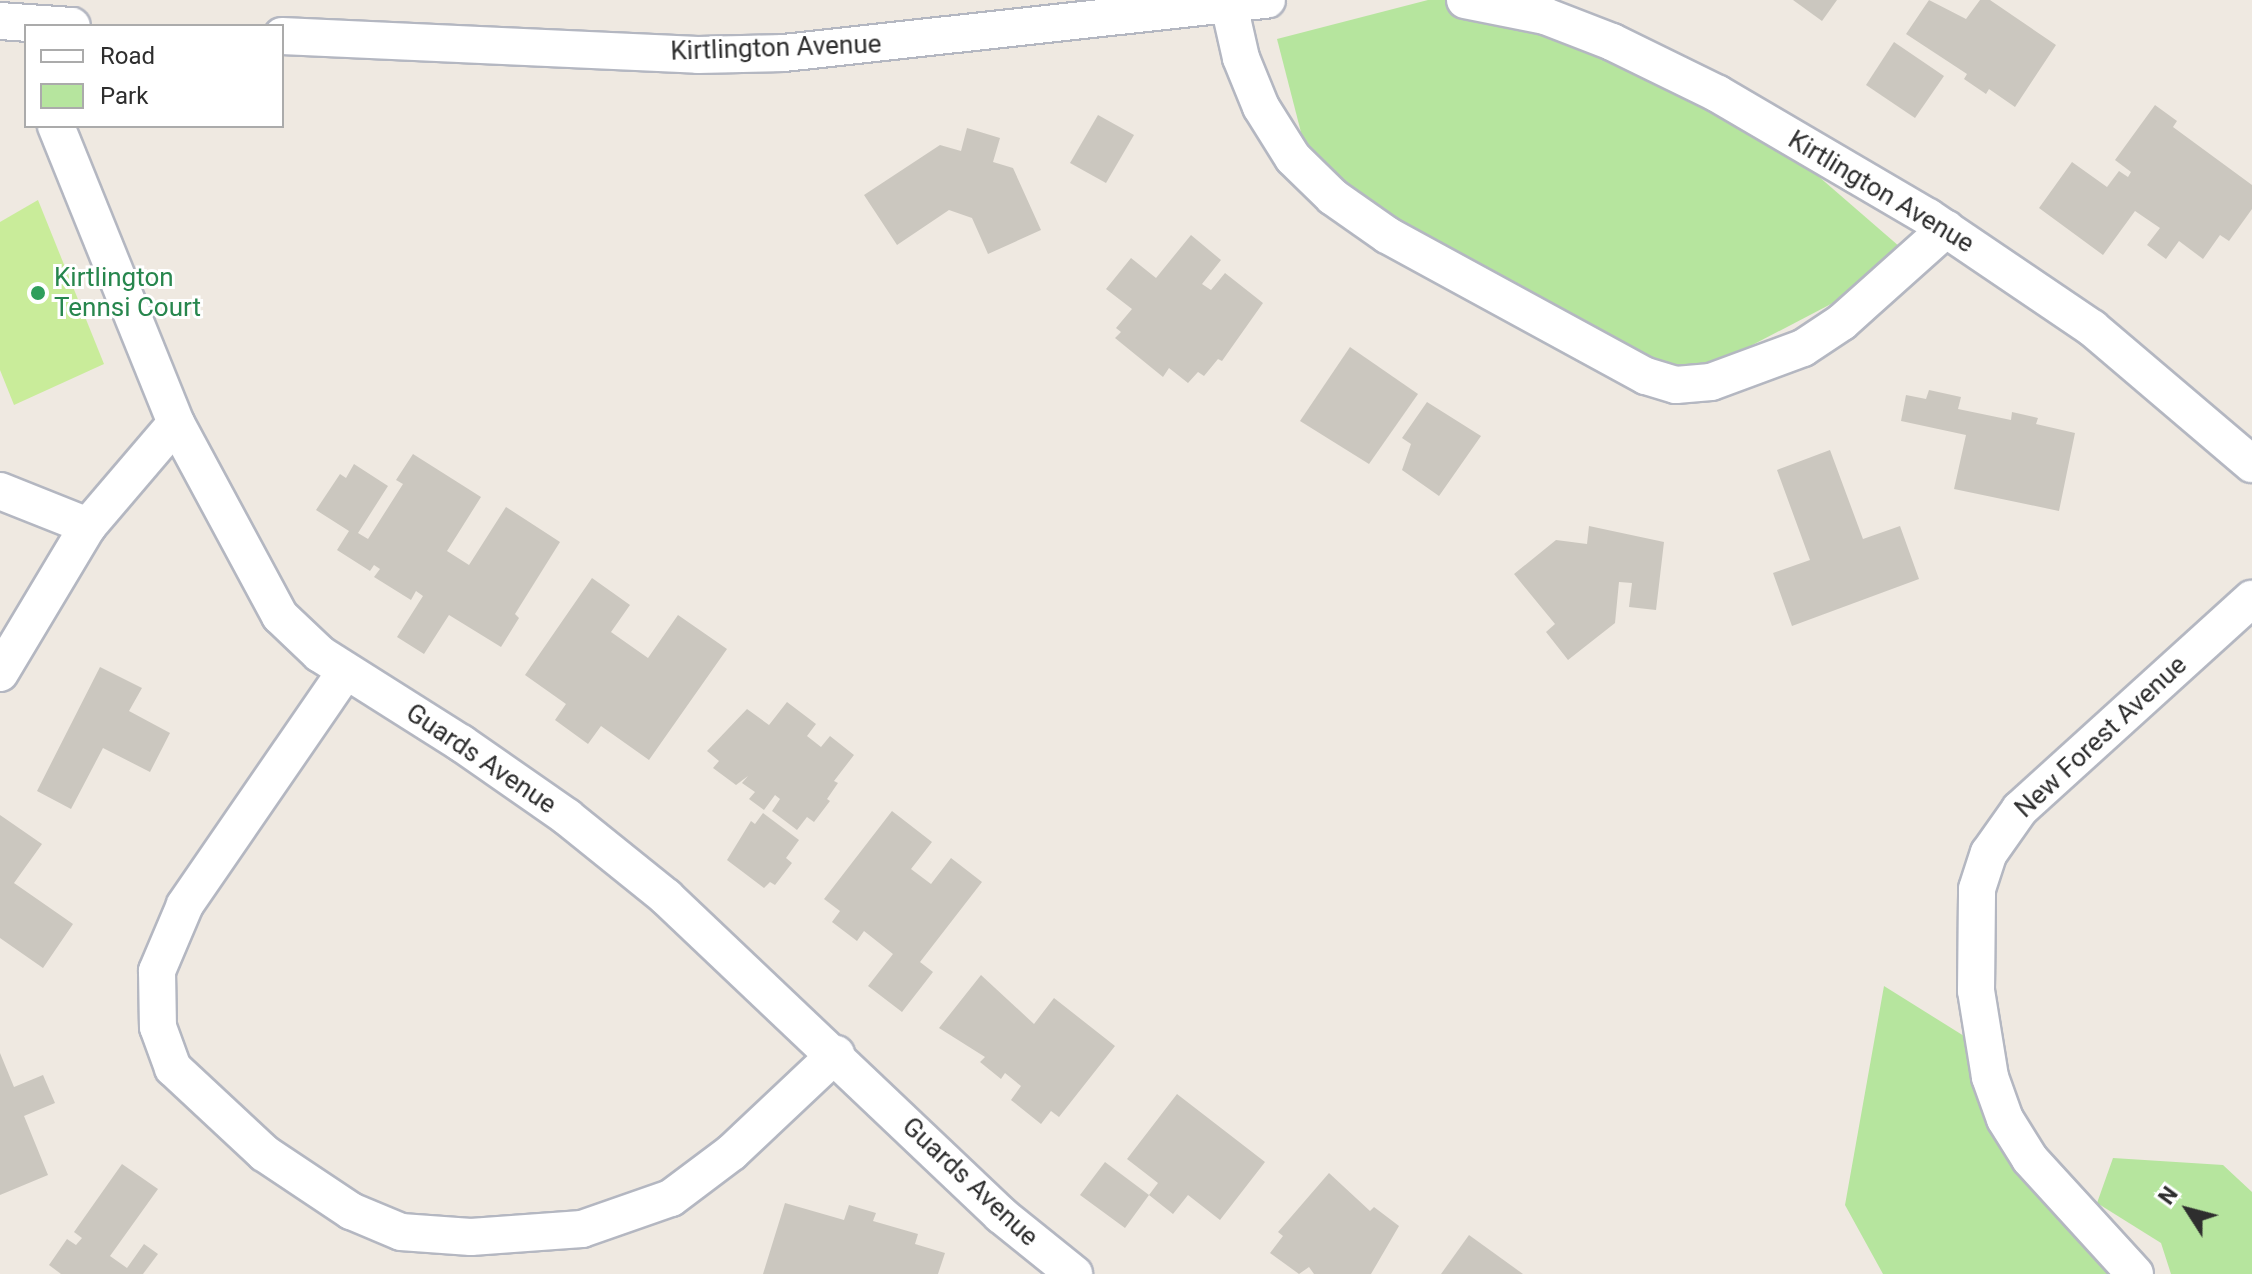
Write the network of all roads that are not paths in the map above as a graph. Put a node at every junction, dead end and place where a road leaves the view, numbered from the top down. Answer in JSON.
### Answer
{"nodes":[{"id":1,"x":1267,"y":0,"type":"edge"},
{"id":2,"x":1465,"y":0,"type":"edge"},
{"id":3,"x":1229,"y":5,"type":"junction"},
{"id":4,"x":284,"y":36,"type":"edge"},
{"id":5,"x":57,"y":128,"type":"edge"},
{"id":6,"x":1946,"y":229,"type":"junction"},
{"id":7,"x":176,"y":423,"type":"junction"},
{"id":8,"x":2252,"y":464,"type":"edge"},
{"id":9,"x":0,"y":491,"type":"edge"},
{"id":10,"x":88,"y":526,"type":"junction"},
{"id":11,"x":2252,"y":599,"type":"edge"},
{"id":12,"x":345,"y":672,"type":"junction"},
{"id":13,"x":0,"y":673,"type":"edge"},
{"id":14,"x":836,"y":1054,"type":"junction"},
{"id":15,"x":1074,"y":1274,"type":"edge"},
{"id":16,"x":2135,"y":1274,"type":"edge"}],
"edges":[{"from":1,"to":3,"type":"street","name":"Kirtlington Avenue"},
{"from":2,"to":6,"type":"street","name":"Kirtlington Avenue"},
{"from":3,"to":4,"type":"street","name":"Kirtlington Avenue"},
{"from":3,"to":6,"type":"street"},
{"from":5,"to":7,"type":"street","name":"Guards Avenue"},
{"from":6,"to":8,"type":"street","name":"Kirtlington Avenue"},
{"from":7,"to":10,"type":"street"},
{"from":7,"to":12,"type":"street","name":"Guards Avenue"},
{"from":9,"to":10,"type":"street"},
{"from":10,"to":13,"type":"street"},
{"from":11,"to":16,"type":"street","name":"New Forest Avenue"},
{"from":12,"to":14,"type":"street","name":"Guards Avenue"},
{"from":12,"to":14,"type":"street"},
{"from":14,"to":15,"type":"street","name":"Guards Avenue"}]}
